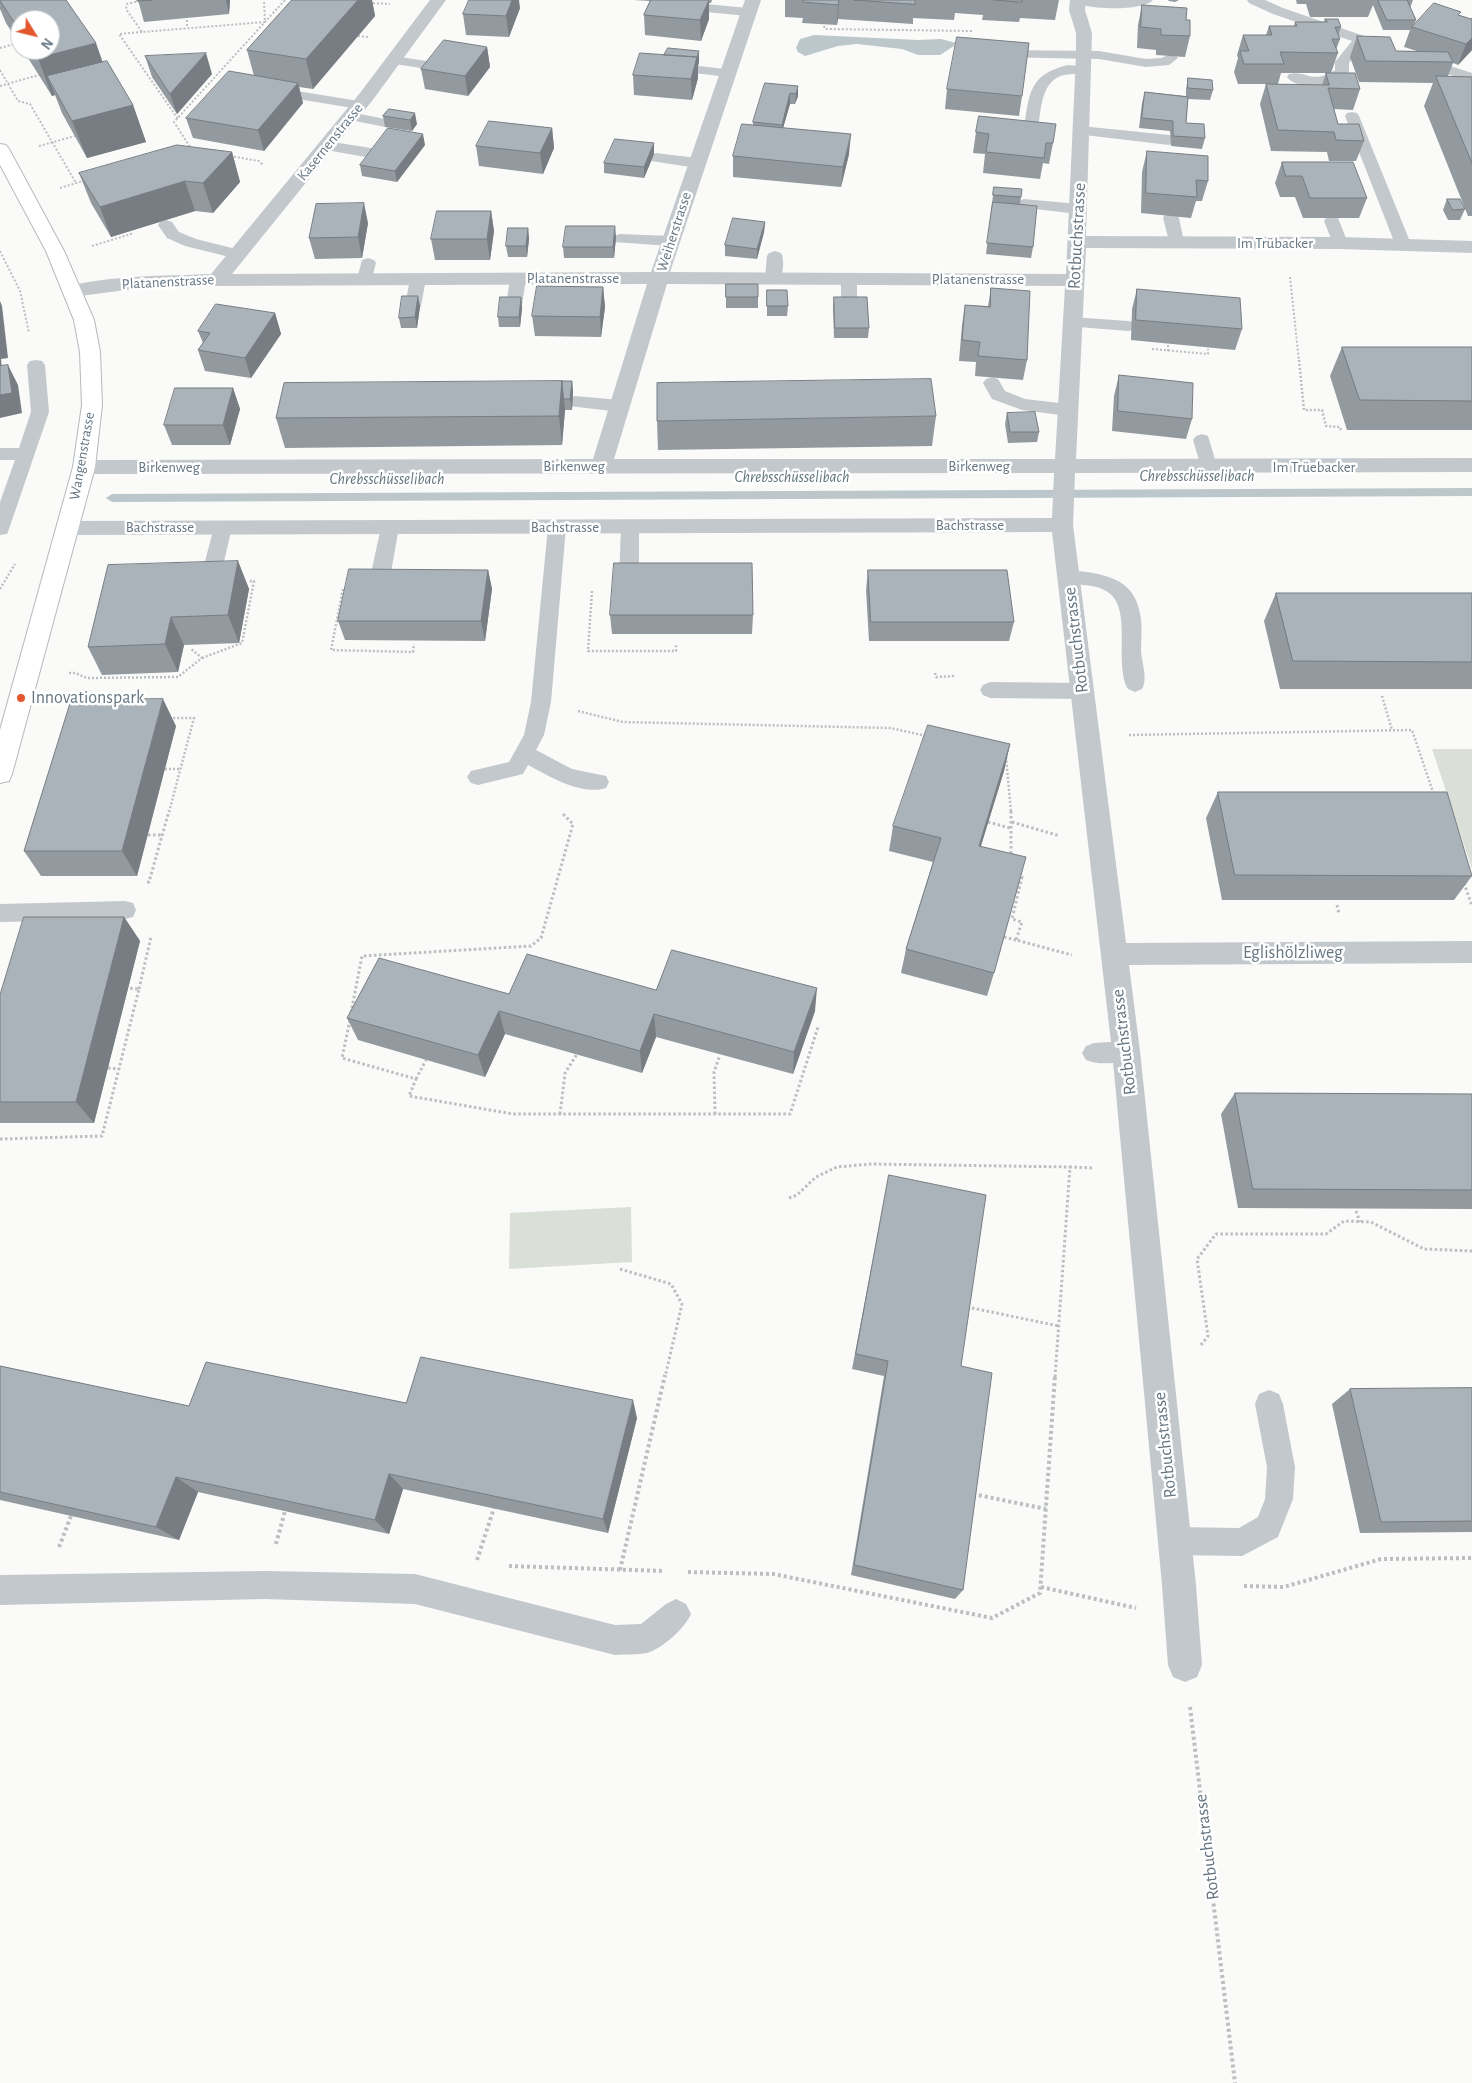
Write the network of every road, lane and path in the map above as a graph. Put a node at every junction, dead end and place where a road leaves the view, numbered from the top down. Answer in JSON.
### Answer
{"nodes":[{"id":1,"x":264,"y":0,"type":"edge"},
{"id":2,"x":285,"y":0,"type":"edge"},
{"id":3,"x":438,"y":0,"type":"edge"},
{"id":4,"x":1078,"y":0,"type":"edge"},
{"id":5,"x":1146,"y":0,"type":"edge"},
{"id":6,"x":1254,"y":0,"type":"edge"},
{"id":7,"x":140,"y":1,"type":"edge"},
{"id":8,"x":360,"y":2,"type":"dead end"},
{"id":9,"x":389,"y":4,"type":"dead end"},
{"id":10,"x":751,"y":6,"type":"edge"},
{"id":11,"x":673,"y":13,"type":"edge"},
{"id":12,"x":187,"y":20,"type":"dead end"},
{"id":13,"x":265,"y":22,"type":"junction"},
{"id":14,"x":824,"y":26,"type":"edge"},
{"id":15,"x":892,"y":26,"type":"edge"},
{"id":16,"x":187,"y":28,"type":"junction"},
{"id":17,"x":893,"y":30,"type":"junction"},
{"id":18,"x":982,"y":31,"type":"dead end"},
{"id":19,"x":142,"y":32,"type":"junction"},
{"id":20,"x":1361,"y":40,"type":"junction"},
{"id":21,"x":979,"y":54,"type":"edge"},
{"id":22,"x":1171,"y":58,"type":"edge"},
{"id":23,"x":394,"y":60,"type":"junction"},
{"id":24,"x":1083,"y":62,"type":"junction"},
{"id":25,"x":438,"y":67,"type":"edge"},
{"id":26,"x":0,"y":70,"type":"edge"},
{"id":27,"x":699,"y":70,"type":"edge"},
{"id":28,"x":728,"y":73,"type":"junction"},
{"id":29,"x":39,"y":75,"type":"edge"},
{"id":30,"x":1294,"y":77,"type":"edge"},
{"id":31,"x":1472,"y":78,"type":"edge"},
{"id":32,"x":8,"y":84,"type":"junction"},
{"id":33,"x":0,"y":86,"type":"edge"},
{"id":34,"x":278,"y":92,"type":"edge"},
{"id":35,"x":355,"y":111,"type":"junction"},
{"id":36,"x":1352,"y":116,"type":"dead end"},
{"id":37,"x":178,"y":119,"type":"junction"},
{"id":38,"x":385,"y":123,"type":"edge"},
{"id":39,"x":1031,"y":129,"type":"edge"},
{"id":40,"x":1081,"y":131,"type":"junction"},
{"id":41,"x":75,"y":136,"type":"edge"},
{"id":42,"x":1169,"y":140,"type":"dead end"},
{"id":43,"x":52,"y":143,"type":"junction"},
{"id":44,"x":326,"y":146,"type":"junction"},
{"id":45,"x":35,"y":148,"type":"dead end"},
{"id":46,"x":0,"y":149,"type":"edge"},
{"id":47,"x":184,"y":153,"type":"edge"},
{"id":48,"x":371,"y":153,"type":"edge"},
{"id":49,"x":230,"y":156,"type":"edge"},
{"id":50,"x":656,"y":158,"type":"dead end"},
{"id":51,"x":697,"y":163,"type":"junction"},
{"id":52,"x":305,"y":172,"type":"junction"},
{"id":53,"x":94,"y":178,"type":"edge"},
{"id":54,"x":76,"y":182,"type":"junction"},
{"id":55,"x":57,"y":188,"type":"dead end"},
{"id":56,"x":1024,"y":204,"type":"edge"},
{"id":57,"x":1078,"y":209,"type":"junction"},
{"id":58,"x":1171,"y":218,"type":"edge"},
{"id":59,"x":1332,"y":221,"type":"edge"},
{"id":60,"x":166,"y":225,"type":"dead end"},
{"id":61,"x":136,"y":232,"type":"edge"},
{"id":62,"x":620,"y":239,"type":"dead end"},
{"id":63,"x":670,"y":241,"type":"junction"},
{"id":64,"x":1077,"y":242,"type":"junction"},
{"id":65,"x":1176,"y":242,"type":"junction"},
{"id":66,"x":1340,"y":243,"type":"junction"},
{"id":67,"x":1403,"y":244,"type":"junction"},
{"id":68,"x":89,"y":247,"type":"dead end"},
{"id":69,"x":1472,"y":247,"type":"edge"},
{"id":70,"x":0,"y":251,"type":"edge"},
{"id":71,"x":238,"y":254,"type":"junction"},
{"id":72,"x":775,"y":256,"type":"dead end"},
{"id":73,"x":517,"y":258,"type":"edge"},
{"id":74,"x":1290,"y":276,"type":"dead end"},
{"id":75,"x":517,"y":278,"type":"junction"},
{"id":76,"x":659,"y":278,"type":"junction"},
{"id":77,"x":418,"y":279,"type":"junction"},
{"id":78,"x":849,"y":279,"type":"junction"},
{"id":79,"x":217,"y":280,"type":"junction"},
{"id":80,"x":1075,"y":280,"type":"junction"},
{"id":81,"x":776,"y":283,"type":"junction"},
{"id":82,"x":72,"y":291,"type":"junction"},
{"id":83,"x":849,"y":305,"type":"edge"},
{"id":84,"x":413,"y":306,"type":"edge"},
{"id":85,"x":514,"y":306,"type":"edge"},
{"id":86,"x":1072,"y":322,"type":"junction"},
{"id":87,"x":1128,"y":326,"type":"dead end"},
{"id":88,"x":29,"y":336,"type":"dead end"},
{"id":89,"x":1168,"y":345,"type":"edge"},
{"id":90,"x":1208,"y":349,"type":"edge"},
{"id":91,"x":1158,"y":350,"type":"dead end"},
{"id":92,"x":1168,"y":351,"type":"junction"},
{"id":93,"x":36,"y":365,"type":"dead end"},
{"id":94,"x":992,"y":383,"type":"edge"},
{"id":95,"x":576,"y":402,"type":"dead end"},
{"id":96,"x":620,"y":406,"type":"junction"},
{"id":97,"x":1068,"y":410,"type":"junction"},
{"id":98,"x":1325,"y":422,"type":"dead end"},
{"id":99,"x":1202,"y":440,"type":"dead end"},
{"id":100,"x":0,"y":454,"type":"edge"},
{"id":101,"x":26,"y":454,"type":"junction"},
{"id":102,"x":602,"y":466,"type":"junction"},
{"id":103,"x":1208,"y":466,"type":"junction"},
{"id":104,"x":1472,"y":466,"type":"edge"},
{"id":105,"x":84,"y":467,"type":"junction"},
{"id":106,"x":1065,"y":472,"type":"junction"},
{"id":107,"x":1062,"y":519,"type":"junction"},
{"id":108,"x":223,"y":527,"type":"junction"},
{"id":109,"x":356,"y":527,"type":"junction"},
{"id":110,"x":390,"y":527,"type":"junction"},
{"id":111,"x":557,"y":527,"type":"junction"},
{"id":112,"x":630,"y":527,"type":"junction"},
{"id":113,"x":68,"y":528,"type":"junction"},
{"id":114,"x":0,"y":529,"type":"edge"},
{"id":115,"x":1068,"y":577,"type":"junction"},
{"id":116,"x":380,"y":578,"type":"edge"},
{"id":117,"x":629,"y":580,"type":"edge"},
{"id":118,"x":593,"y":582,"type":"dead end"},
{"id":119,"x":208,"y":588,"type":"edge"},
{"id":120,"x":245,"y":628,"type":"dead end"},
{"id":121,"x":414,"y":644,"type":"edge"},
{"id":122,"x":676,"y":645,"type":"dead end"},
{"id":123,"x":191,"y":649,"type":"edge"},
{"id":124,"x":202,"y":658,"type":"junction"},
{"id":125,"x":65,"y":673,"type":"dead end"},
{"id":126,"x":1135,"y":684,"type":"dead end"},
{"id":127,"x":990,"y":690,"type":"dead end"},
{"id":128,"x":1082,"y":691,"type":"junction"},
{"id":129,"x":1382,"y":696,"type":"edge"},
{"id":130,"x":541,"y":702,"type":"junction"},
{"id":131,"x":166,"y":718,"type":"dead end"},
{"id":132,"x":1392,"y":730,"type":"junction"},
{"id":133,"x":1123,"y":735,"type":"dead end"},
{"id":134,"x":929,"y":737,"type":"edge"},
{"id":135,"x":1006,"y":754,"type":"edge"},
{"id":136,"x":520,"y":761,"type":"junction"},
{"id":137,"x":180,"y":769,"type":"junction"},
{"id":138,"x":165,"y":770,"type":"dead end"},
{"id":139,"x":0,"y":774,"type":"edge"},
{"id":140,"x":478,"y":776,"type":"dead end"},
{"id":141,"x":598,"y":782,"type":"dead end"},
{"id":142,"x":1437,"y":804,"type":"edge"},
{"id":143,"x":988,"y":822,"type":"edge"},
{"id":144,"x":1012,"y":822,"type":"junction"},
{"id":145,"x":1010,"y":828,"type":"junction"},
{"id":146,"x":148,"y":835,"type":"dead end"},
{"id":147,"x":162,"y":835,"type":"junction"},
{"id":148,"x":1064,"y":837,"type":"dead end"},
{"id":149,"x":1009,"y":864,"type":"edge"},
{"id":150,"x":1015,"y":875,"type":"edge"},
{"id":151,"x":1462,"y":878,"type":"edge"},
{"id":152,"x":150,"y":880,"type":"dead end"},
{"id":153,"x":1337,"y":905,"type":"edge"},
{"id":154,"x":1472,"y":906,"type":"edge"},
{"id":155,"x":125,"y":910,"type":"dead end"},
{"id":156,"x":0,"y":913,"type":"edge"},
{"id":157,"x":1339,"y":914,"type":"dead end"},
{"id":158,"x":1004,"y":937,"type":"edge"},
{"id":159,"x":151,"y":940,"type":"dead end"},
{"id":160,"x":1016,"y":940,"type":"junction"},
{"id":161,"x":1472,"y":952,"type":"edge"},
{"id":162,"x":1114,"y":954,"type":"junction"},
{"id":163,"x":1076,"y":956,"type":"dead end"},
{"id":164,"x":128,"y":988,"type":"dead end"},
{"id":165,"x":139,"y":989,"type":"junction"},
{"id":166,"x":818,"y":1027,"type":"edge"},
{"id":167,"x":1126,"y":1050,"type":"junction"},
{"id":168,"x":1094,"y":1053,"type":"dead end"},
{"id":169,"x":576,"y":1054,"type":"edge"},
{"id":170,"x":720,"y":1055,"type":"edge"},
{"id":171,"x":426,"y":1060,"type":"edge"},
{"id":172,"x":108,"y":1068,"type":"dead end"},
{"id":173,"x":118,"y":1069,"type":"junction"},
{"id":174,"x":416,"y":1079,"type":"junction"},
{"id":175,"x":560,"y":1114,"type":"junction"},
{"id":176,"x":715,"y":1114,"type":"junction"},
{"id":177,"x":0,"y":1140,"type":"edge"},
{"id":178,"x":1070,"y":1167,"type":"junction"},
{"id":179,"x":1137,"y":1169,"type":"junction"},
{"id":180,"x":789,"y":1198,"type":"dead end"},
{"id":181,"x":1356,"y":1211,"type":"edge"},
{"id":182,"x":1360,"y":1222,"type":"junction"},
{"id":183,"x":1216,"y":1234,"type":"dead end"},
{"id":184,"x":1472,"y":1251,"type":"edge"},
{"id":185,"x":620,"y":1269,"type":"dead end"},
{"id":186,"x":966,"y":1307,"type":"edge"},
{"id":187,"x":1059,"y":1326,"type":"junction"},
{"id":188,"x":1269,"y":1404,"type":"dead end"},
{"id":189,"x":970,"y":1493,"type":"edge"},
{"id":190,"x":494,"y":1508,"type":"edge"},
{"id":191,"x":1046,"y":1509,"type":"junction"},
{"id":192,"x":1175,"y":1540,"type":"junction"},
{"id":193,"x":1472,"y":1558,"type":"edge"},
{"id":194,"x":475,"y":1565,"type":"dead end"},
{"id":195,"x":504,"y":1566,"type":"dead end"},
{"id":196,"x":620,"y":1570,"type":"junction"},
{"id":197,"x":668,"y":1571,"type":"dead end"},
{"id":198,"x":686,"y":1572,"type":"dead end"},
{"id":199,"x":1179,"y":1585,"type":"junction"},
{"id":200,"x":1041,"y":1587,"type":"junction"},
{"id":201,"x":0,"y":1590,"type":"edge"},
{"id":202,"x":676,"y":1614,"type":"dead end"},
{"id":203,"x":1182,"y":1618,"type":"junction"},
{"id":204,"x":1185,"y":1664,"type":"joint"},
{"id":205,"x":1235,"y":2083,"type":"edge"}],
"edges":[{"from":1,"to":13,"type":"path"},
{"from":2,"to":13,"type":"path"},
{"from":3,"to":23,"type":"street","name":"Kasernenstrasse"},
{"from":4,"to":5,"type":"lane"},
{"from":4,"to":24,"type":"street","name":"Rotbuchstrasse"},
{"from":6,"to":20,"type":"lane"},
{"from":7,"to":19,"type":"path"},
{"from":8,"to":9,"type":"path"},
{"from":10,"to":11,"type":"lane"},
{"from":10,"to":28,"type":"street","name":"Weiherstrasse"},
{"from":12,"to":16,"type":"path"},
{"from":13,"to":16,"type":"path"},
{"from":13,"to":37,"type":"path"},
{"from":14,"to":17,"type":"path"},
{"from":15,"to":17,"type":"path"},
{"from":16,"to":19,"type":"path"},
{"from":17,"to":18,"type":"path"},
{"from":19,"to":37,"type":"path"},
{"from":20,"to":30,"type":"lane"},
{"from":20,"to":31,"type":"lane"},
{"from":21,"to":24,"type":"lane"},
{"from":22,"to":24,"type":"lane"},
{"from":23,"to":25,"type":"lane"},
{"from":23,"to":35,"type":"street","name":"Kasernenstrasse"},
{"from":24,"to":39,"type":"lane"},
{"from":24,"to":40,"type":"street","name":"Rotbuchstrasse"},
{"from":26,"to":32,"type":"path"},
{"from":27,"to":28,"type":"lane"},
{"from":28,"to":51,"type":"street","name":"Weiherstrasse"},
{"from":29,"to":32,"type":"path"},
{"from":32,"to":33,"type":"path"},
{"from":32,"to":43,"type":"path"},
{"from":34,"to":35,"type":"lane"},
{"from":35,"to":38,"type":"lane"},
{"from":35,"to":44,"type":"street","name":"Kasernenstrasse"},
{"from":36,"to":67,"type":"lane"},
{"from":37,"to":47,"type":"path"},
{"from":40,"to":42,"type":"lane"},
{"from":40,"to":57,"type":"street","name":"Rotbuchstrasse"},
{"from":41,"to":43,"type":"path"},
{"from":43,"to":45,"type":"path"},
{"from":43,"to":54,"type":"path"},
{"from":44,"to":48,"type":"lane"},
{"from":44,"to":52,"type":"street","name":"Kasernenstrasse"},
{"from":46,"to":82,"type":"main road","name":"Wangenstrasse"},
{"from":49,"to":52,"type":"path"},
{"from":50,"to":51,"type":"lane"},
{"from":51,"to":63,"type":"street","name":"Weiherstrasse"},
{"from":52,"to":71,"type":"street","name":"Kasernenstrasse"},
{"from":53,"to":54,"type":"path"},
{"from":54,"to":55,"type":"path"},
{"from":56,"to":57,"type":"lane"},
{"from":57,"to":64,"type":"street","name":"Rotbuchstrasse"},
{"from":58,"to":65,"type":"lane"},
{"from":59,"to":66,"type":"lane"},
{"from":60,"to":71,"type":"lane"},
{"from":61,"to":68,"type":"path"},
{"from":62,"to":63,"type":"lane"},
{"from":63,"to":76,"type":"street","name":"Weiherstrasse"},
{"from":64,"to":65,"type":"street","name":"Im Trübacker"},
{"from":64,"to":80,"type":"street","name":"Rotbuchstrasse"},
{"from":65,"to":66,"type":"street","name":"Im Trübacker"},
{"from":66,"to":67,"type":"street","name":"Im Trübacker"},
{"from":67,"to":69,"type":"street","name":"Im Trübacker"},
{"from":70,"to":88,"type":"path"},
{"from":71,"to":79,"type":"street","name":"Kasernenstrasse"},
{"from":72,"to":81,"type":"lane"},
{"from":73,"to":75,"type":"lane"},
{"from":74,"to":98,"type":"path"},
{"from":75,"to":76,"type":"street","name":"Platanenstrasse"},
{"from":75,"to":77,"type":"street","name":"Platanenstrasse"},
{"from":75,"to":85,"type":"lane"},
{"from":76,"to":81,"type":"street","name":"Platanenstrasse"},
{"from":76,"to":96,"type":"street","name":"Weiherstrasse"},
{"from":77,"to":79,"type":"street","name":"Platanenstrasse"},
{"from":77,"to":84,"type":"lane"},
{"from":78,"to":80,"type":"street","name":"Platanenstrasse"},
{"from":78,"to":81,"type":"street","name":"Platanenstrasse"},
{"from":78,"to":83,"type":"lane"},
{"from":79,"to":82,"type":"street","name":"Platanenstrasse"},
{"from":80,"to":86,"type":"street","name":"Rotbuchstrasse"},
{"from":82,"to":105,"type":"main road","name":"Wangenstrasse"},
{"from":86,"to":87,"type":"lane"},
{"from":86,"to":97,"type":"street","name":"Rotbuchstrasse"},
{"from":89,"to":92,"type":"path"},
{"from":90,"to":92,"type":"path"},
{"from":91,"to":92,"type":"path"},
{"from":93,"to":101,"type":"lane"},
{"from":94,"to":97,"type":"lane"},
{"from":95,"to":96,"type":"lane"},
{"from":96,"to":102,"type":"street","name":"Weiherstrasse"},
{"from":97,"to":106,"type":"street","name":"Rotbuchstrasse"},
{"from":99,"to":103,"type":"lane"},
{"from":100,"to":101,"type":"lane"},
{"from":101,"to":114,"type":"lane"},
{"from":102,"to":105,"type":"street","name":"Birkenweg"},
{"from":102,"to":106,"type":"street","name":"Birkenweg"},
{"from":103,"to":104,"type":"street","name":"Im Trüebacker"},
{"from":103,"to":106,"type":"street","name":"Im Trüebacker"},
{"from":105,"to":113,"type":"main road","name":"Wangenstrasse"},
{"from":106,"to":107,"type":"street","name":"Rotbuchstrasse"},
{"from":107,"to":112,"type":"street","name":"Bachstrasse"},
{"from":107,"to":115,"type":"street","name":"Rotbuchstrasse"},
{"from":108,"to":109,"type":"street","name":"Bachstrasse"},
{"from":108,"to":113,"type":"street","name":"Bachstrasse"},
{"from":108,"to":119,"type":"lane"},
{"from":109,"to":110,"type":"street","name":"Bachstrasse"},
{"from":109,"to":121,"type":"path"},
{"from":110,"to":111,"type":"street","name":"Bachstrasse"},
{"from":110,"to":116,"type":"lane"},
{"from":111,"to":112,"type":"street","name":"Bachstrasse"},
{"from":111,"to":130,"type":"lane"},
{"from":112,"to":117,"type":"lane"},
{"from":113,"to":139,"type":"main road","name":"Wangenstrasse"},
{"from":115,"to":126,"type":"lane"},
{"from":115,"to":128,"type":"street","name":"Rotbuchstrasse"},
{"from":118,"to":122,"type":"path"},
{"from":120,"to":124,"type":"path"},
{"from":123,"to":124,"type":"path"},
{"from":124,"to":125,"type":"path"},
{"from":127,"to":128,"type":"lane"},
{"from":128,"to":162,"type":"street","name":"Rotbuchstrasse"},
{"from":129,"to":132,"type":"path"},
{"from":130,"to":134,"type":"path"},
{"from":130,"to":136,"type":"lane"},
{"from":131,"to":137,"type":"path"},
{"from":132,"to":133,"type":"path"},
{"from":132,"to":142,"type":"path"},
{"from":135,"to":144,"type":"path"},
{"from":136,"to":140,"type":"lane"},
{"from":136,"to":141,"type":"lane"},
{"from":136,"to":174,"type":"path"},
{"from":137,"to":138,"type":"path"},
{"from":137,"to":147,"type":"path"},
{"from":143,"to":145,"type":"path"},
{"from":144,"to":145,"type":"path"},
{"from":144,"to":148,"type":"path"},
{"from":145,"to":149,"type":"path"},
{"from":146,"to":147,"type":"path"},
{"from":147,"to":152,"type":"path"},
{"from":150,"to":160,"type":"path"},
{"from":151,"to":154,"type":"path"},
{"from":153,"to":157,"type":"path"},
{"from":155,"to":156,"type":"lane"},
{"from":158,"to":160,"type":"path"},
{"from":159,"to":165,"type":"path"},
{"from":160,"to":163,"type":"path"},
{"from":161,"to":162,"type":"street","name":"Eglishölzliweg"},
{"from":162,"to":167,"type":"street","name":"Rotbuchstrasse"},
{"from":164,"to":165,"type":"path"},
{"from":165,"to":173,"type":"path"},
{"from":166,"to":176,"type":"path"},
{"from":167,"to":168,"type":"lane"},
{"from":167,"to":179,"type":"street","name":"Rotbuchstrasse"},
{"from":169,"to":175,"type":"path"},
{"from":170,"to":176,"type":"path"},
{"from":171,"to":174,"type":"path"},
{"from":172,"to":173,"type":"path"},
{"from":173,"to":177,"type":"path"},
{"from":174,"to":175,"type":"path"},
{"from":175,"to":176,"type":"path"},
{"from":178,"to":179,"type":"path"},
{"from":178,"to":180,"type":"path"},
{"from":178,"to":187,"type":"path"},
{"from":179,"to":192,"type":"street","name":"Rotbuchstrasse"},
{"from":181,"to":182,"type":"path"},
{"from":182,"to":183,"type":"path"},
{"from":182,"to":184,"type":"path"},
{"from":185,"to":196,"type":"path"},
{"from":186,"to":187,"type":"path"},
{"from":187,"to":191,"type":"path"},
{"from":188,"to":192,"type":"lane"},
{"from":189,"to":191,"type":"path"},
{"from":190,"to":194,"type":"path"},
{"from":191,"to":200,"type":"path"},
{"from":192,"to":199,"type":"street","name":"Rotbuchstrasse"},
{"from":193,"to":199,"type":"path"},
{"from":195,"to":196,"type":"path"},
{"from":196,"to":197,"type":"path"},
{"from":198,"to":200,"type":"path"},
{"from":199,"to":203,"type":"street","name":"Rotbuchstrasse"},
{"from":200,"to":203,"type":"path"},
{"from":201,"to":202,"type":"lane"},
{"from":203,"to":204,"type":"street","name":"Rotbuchstrasse"},
{"from":204,"to":205,"type":"path","name":"Rotbuchstrasse"}]}
